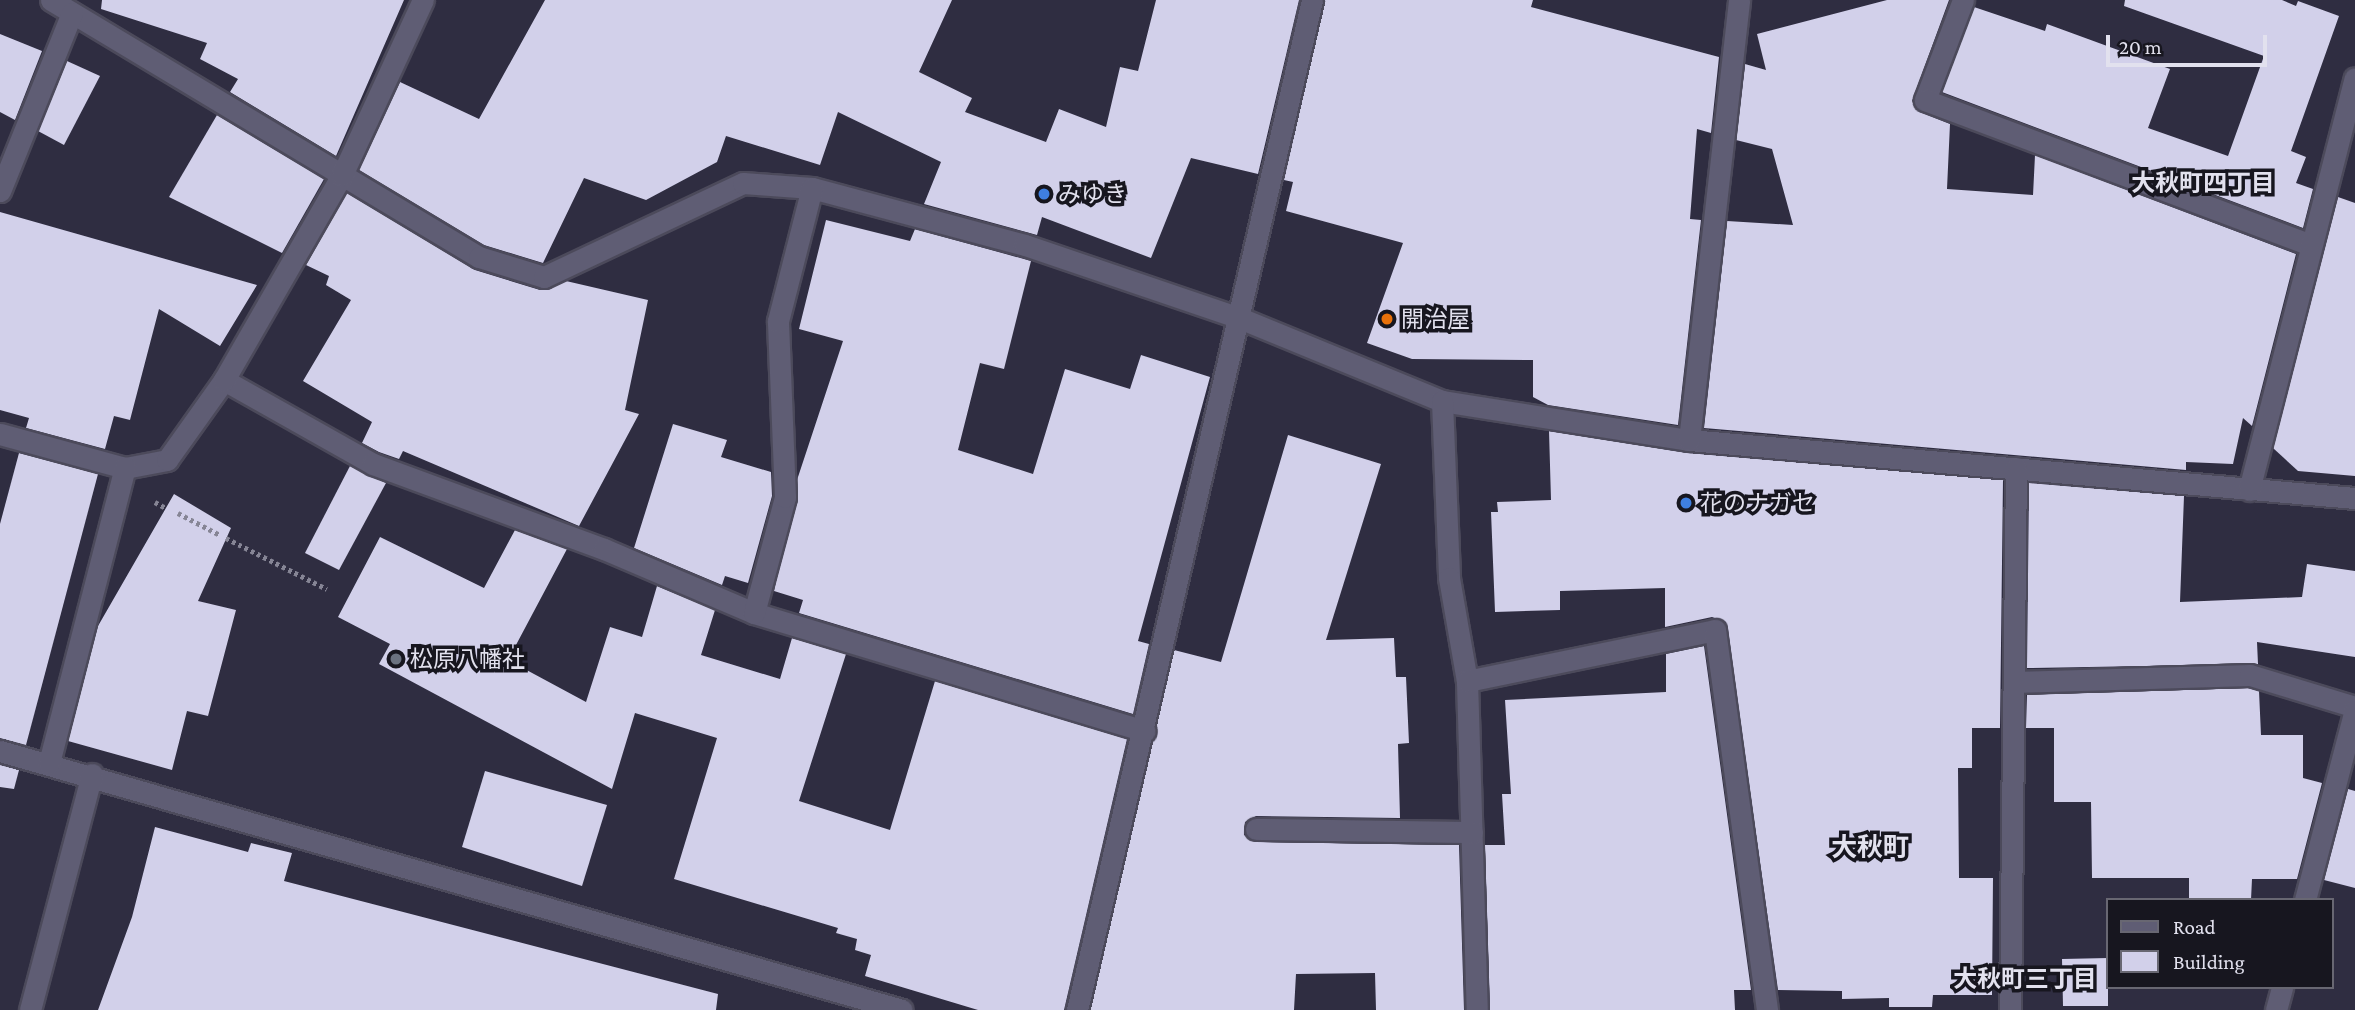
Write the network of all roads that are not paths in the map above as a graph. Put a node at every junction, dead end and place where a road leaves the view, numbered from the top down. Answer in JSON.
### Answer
{"nodes":[{"id":1,"x":423,"y":0,"type":"edge"},
{"id":2,"x":1312,"y":0,"type":"edge"},
{"id":3,"x":1739,"y":0,"type":"edge"},
{"id":4,"x":1963,"y":0,"type":"edge"},
{"id":5,"x":59,"y":4,"type":"edge"},
{"id":6,"x":2355,"y":78,"type":"edge"},
{"id":7,"x":342,"y":175,"type":"junction"},
{"id":8,"x":812,"y":188,"type":"junction"},
{"id":9,"x":0,"y":191,"type":"edge"},
{"id":10,"x":2311,"y":245,"type":"junction"},
{"id":11,"x":1242,"y":319,"type":"junction"},
{"id":12,"x":224,"y":380,"type":"junction"},
{"id":13,"x":1442,"y":401,"type":"junction"},
{"id":14,"x":0,"y":434,"type":"edge"},
{"id":15,"x":1689,"y":440,"type":"junction"},
{"id":16,"x":125,"y":468,"type":"junction"},
{"id":17,"x":2016,"y":468,"type":"junction"},
{"id":18,"x":2249,"y":490,"type":"junction"},
{"id":19,"x":2355,"y":498,"type":"edge"},
{"id":20,"x":754,"y":613,"type":"junction"},
{"id":21,"x":1467,"y":681,"type":"junction"},
{"id":22,"x":2014,"y":682,"type":"junction"},
{"id":23,"x":2355,"y":708,"type":"edge"},
{"id":24,"x":1145,"y":731,"type":"junction"},
{"id":25,"x":0,"y":751,"type":"edge"},
{"id":26,"x":48,"y":763,"type":"junction"},
{"id":27,"x":92,"y":774,"type":"junction"},
{"id":28,"x":1256,"y":829,"type":"dead end"},
{"id":29,"x":1472,"y":832,"type":"junction"},
{"id":30,"x":2306,"y":898,"type":"edge"},
{"id":31,"x":2281,"y":989,"type":"edge"},
{"id":32,"x":836,"y":1000,"type":"edge"},
{"id":33,"x":30,"y":1010,"type":"edge"},
{"id":34,"x":902,"y":1010,"type":"edge"},
{"id":35,"x":1077,"y":1010,"type":"edge"},
{"id":36,"x":1477,"y":1010,"type":"edge"},
{"id":37,"x":1767,"y":1010,"type":"edge"},
{"id":38,"x":2010,"y":1010,"type":"edge"},
{"id":39,"x":2276,"y":1010,"type":"edge"}],
"edges":[{"from":1,"to":7,"type":"street"},
{"from":2,"to":11,"type":"street"},
{"from":3,"to":15,"type":"street"},
{"from":4,"to":10,"type":"street"},
{"from":5,"to":7,"type":"street"},
{"from":5,"to":9,"type":"street"},
{"from":6,"to":10,"type":"street"},
{"from":7,"to":8,"type":"street"},
{"from":7,"to":12,"type":"street"},
{"from":8,"to":11,"type":"street"},
{"from":8,"to":20,"type":"street"},
{"from":10,"to":18,"type":"street"},
{"from":11,"to":13,"type":"street"},
{"from":11,"to":24,"type":"street"},
{"from":12,"to":16,"type":"street"},
{"from":12,"to":20,"type":"street"},
{"from":13,"to":15,"type":"street"},
{"from":13,"to":21,"type":"street"},
{"from":14,"to":16,"type":"street"},
{"from":15,"to":17,"type":"street"},
{"from":16,"to":26,"type":"street"},
{"from":17,"to":18,"type":"street"},
{"from":17,"to":22,"type":"street"},
{"from":18,"to":19,"type":"street"},
{"from":20,"to":24,"type":"street"},
{"from":21,"to":29,"type":"street"},
{"from":21,"to":37,"type":"street"},
{"from":22,"to":23,"type":"street"},
{"from":22,"to":38,"type":"street"},
{"from":23,"to":30,"type":"street"},
{"from":24,"to":35,"type":"street"},
{"from":25,"to":26,"type":"street"},
{"from":26,"to":27,"type":"street"},
{"from":27,"to":32,"type":"street"},
{"from":27,"to":33,"type":"street"},
{"from":28,"to":29,"type":"street"},
{"from":29,"to":36,"type":"street"},
{"from":31,"to":39,"type":"street"},
{"from":32,"to":34,"type":"street"}]}
